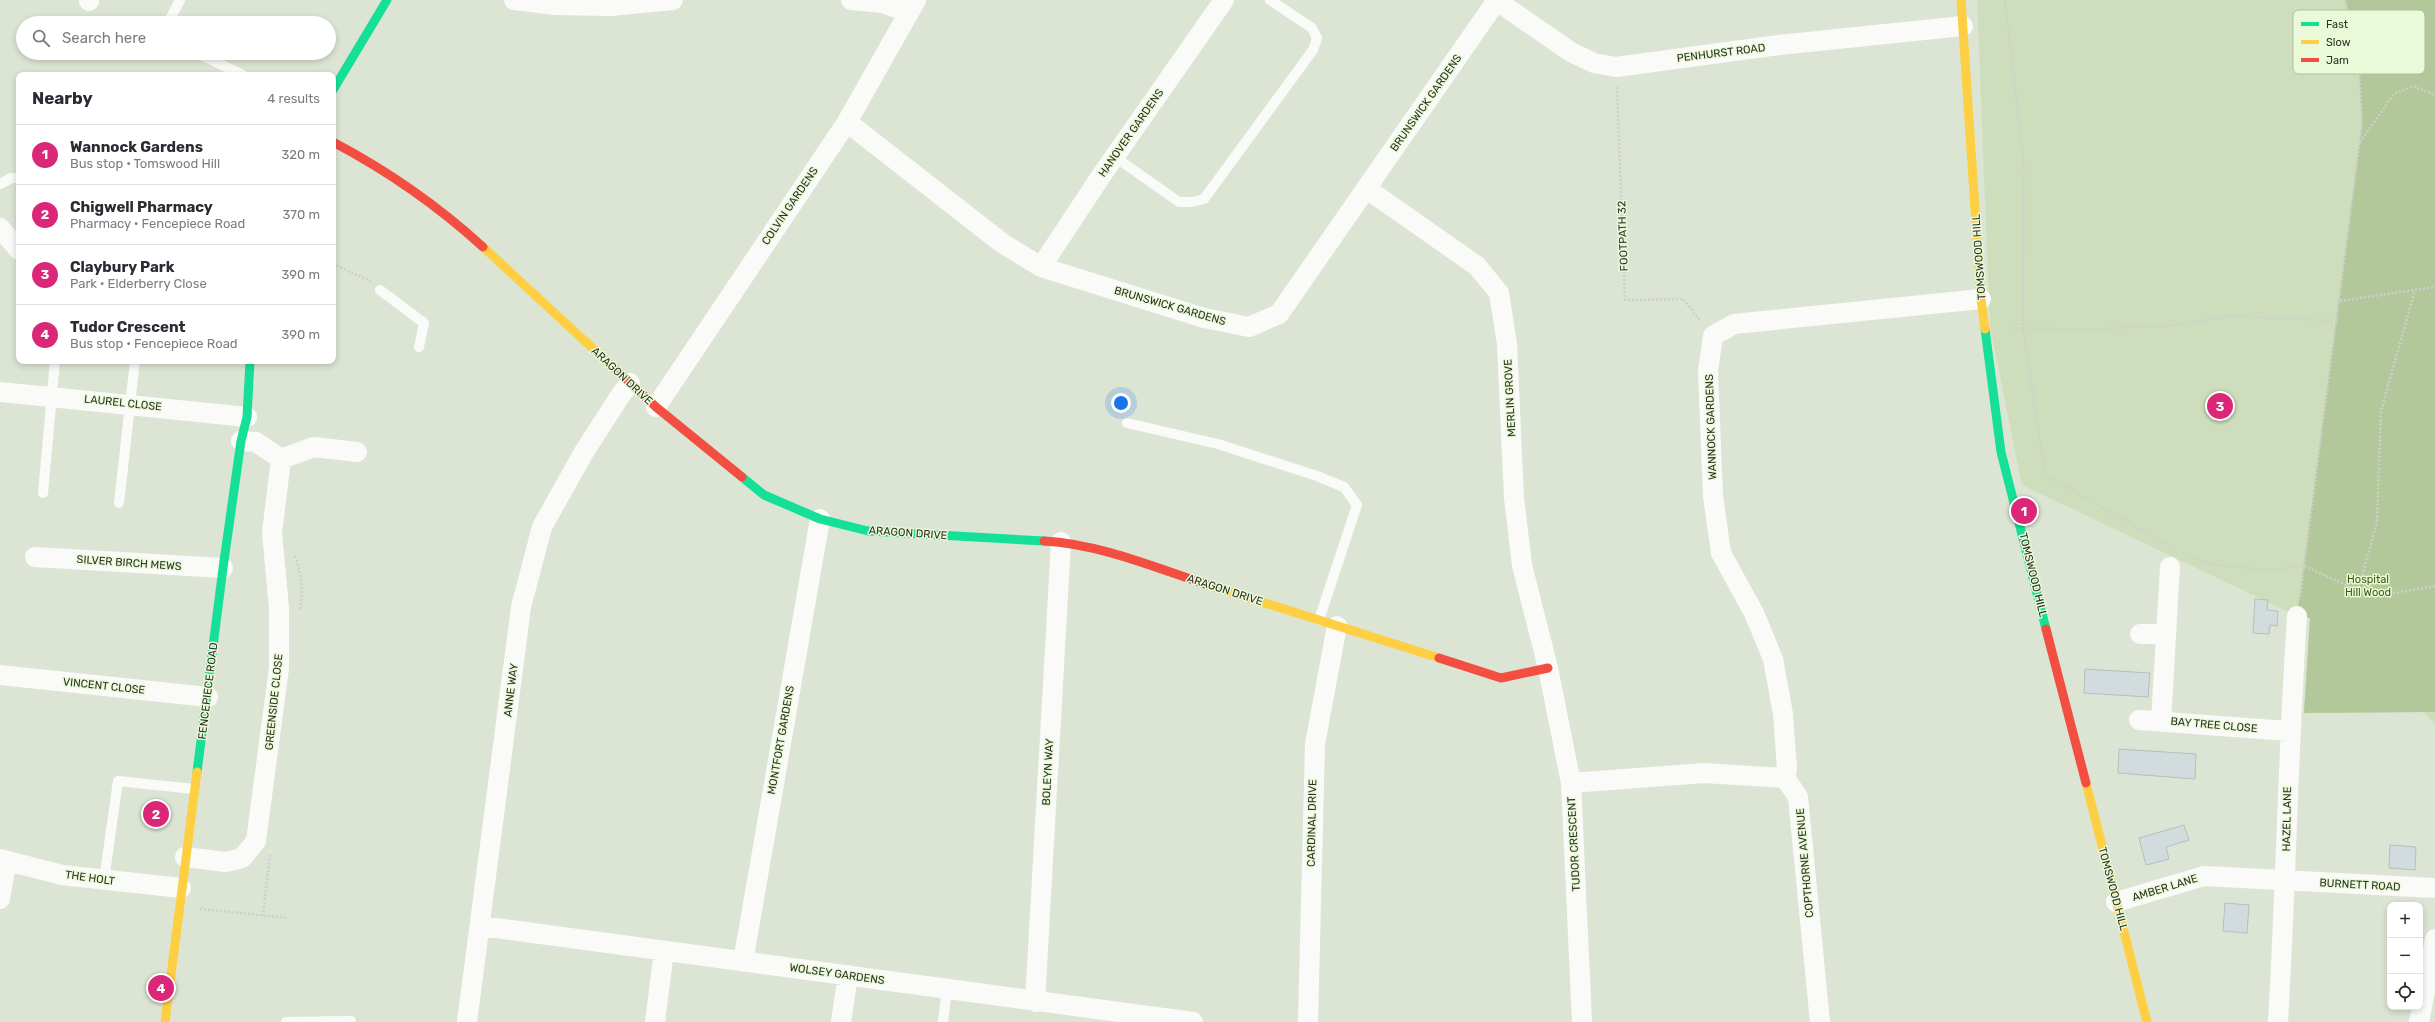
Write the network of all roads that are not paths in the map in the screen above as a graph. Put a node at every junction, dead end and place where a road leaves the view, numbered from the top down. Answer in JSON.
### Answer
{"nodes":[{"id":1,"x":180,"y":0,"type":"edge"},
{"id":2,"x":387,"y":0,"type":"edge"},
{"id":3,"x":514,"y":0,"type":"edge"},
{"id":4,"x":673,"y":0,"type":"edge"},
{"id":5,"x":851,"y":0,"type":"edge"},
{"id":6,"x":1224,"y":0,"type":"edge"},
{"id":7,"x":1270,"y":0,"type":"edge"},
{"id":8,"x":1497,"y":0,"type":"edge"},
{"id":9,"x":1961,"y":0,"type":"edge"},
{"id":10,"x":557,"y":3,"type":"edge"},
{"id":11,"x":912,"y":6,"type":"edge"},
{"id":12,"x":172,"y":16,"type":"edge"},
{"id":13,"x":1963,"y":26,"type":"junction"},
{"id":14,"x":211,"y":60,"type":"edge"},
{"id":15,"x":235,"y":72,"type":"edge"},
{"id":16,"x":336,"y":85,"type":"edge"},
{"id":17,"x":847,"y":122,"type":"junction"},
{"id":18,"x":336,"y":144,"type":"edge"},
{"id":19,"x":1115,"y":157,"type":"junction"},
{"id":20,"x":16,"y":178,"type":"edge"},
{"id":21,"x":0,"y":184,"type":"edge"},
{"id":22,"x":1367,"y":190,"type":"junction"},
{"id":23,"x":0,"y":228,"type":"edge"},
{"id":24,"x":16,"y":247,"type":"edge"},
{"id":25,"x":1042,"y":267,"type":"junction"},
{"id":26,"x":378,"y":287,"type":"road end"},
{"id":27,"x":1981,"y":299,"type":"junction"},
{"id":28,"x":419,"y":347,"type":"dead end"},
{"id":29,"x":55,"y":364,"type":"edge"},
{"id":30,"x":135,"y":364,"type":"edge"},
{"id":31,"x":250,"y":364,"type":"edge"},
{"id":32,"x":630,"y":383,"type":"junction"},
{"id":33,"x":0,"y":392,"type":"edge"},
{"id":34,"x":51,"y":396,"type":"junction"},
{"id":35,"x":131,"y":404,"type":"junction"},
{"id":36,"x":656,"y":407,"type":"junction"},
{"id":37,"x":247,"y":417,"type":"junction"},
{"id":38,"x":1127,"y":423,"type":"dead end"},
{"id":39,"x":241,"y":441,"type":"junction"},
{"id":40,"x":357,"y":452,"type":"dead end"},
{"id":41,"x":281,"y":459,"type":"junction"},
{"id":42,"x":43,"y":493,"type":"dead end"},
{"id":43,"x":119,"y":502,"type":"dead end"},
{"id":44,"x":820,"y":519,"type":"junction"},
{"id":45,"x":1061,"y":542,"type":"junction"},
{"id":46,"x":35,"y":557,"type":"dead end"},
{"id":47,"x":2170,"y":567,"type":"dead end"},
{"id":48,"x":223,"y":568,"type":"junction"},
{"id":49,"x":2298,"y":616,"type":"road end"},
{"id":50,"x":1328,"y":623,"type":"junction"},
{"id":51,"x":2140,"y":634,"type":"dead end"},
{"id":52,"x":2165,"y":634,"type":"junction"},
{"id":53,"x":1548,"y":668,"type":"junction"},
{"id":54,"x":0,"y":675,"type":"edge"},
{"id":55,"x":208,"y":697,"type":"junction"},
{"id":56,"x":2139,"y":720,"type":"dead end"},
{"id":57,"x":2161,"y":721,"type":"junction"},
{"id":58,"x":2289,"y":731,"type":"junction"},
{"id":59,"x":1785,"y":778,"type":"junction"},
{"id":60,"x":1571,"y":783,"type":"junction"},
{"id":61,"x":194,"y":790,"type":"junction"},
{"id":62,"x":185,"y":857,"type":"junction"},
{"id":63,"x":3,"y":861,"type":"edge"},
{"id":64,"x":104,"y":880,"type":"junction"},
{"id":65,"x":2286,"y":881,"type":"junction"},
{"id":66,"x":2435,"y":888,"type":"edge"},
{"id":67,"x":180,"y":897,"type":"junction"},
{"id":68,"x":0,"y":900,"type":"edge"},
{"id":69,"x":2116,"y":902,"type":"junction"},
{"id":70,"x":481,"y":926,"type":"junction"},
{"id":71,"x":2435,"y":939,"type":"edge"},
{"id":72,"x":664,"y":951,"type":"junction"},
{"id":73,"x":743,"y":962,"type":"junction"},
{"id":74,"x":848,"y":975,"type":"junction"},
{"id":75,"x":947,"y":990,"type":"junction"},
{"id":76,"x":1035,"y":1002,"type":"junction"},
{"id":77,"x":351,"y":1020,"type":"dead end"},
{"id":78,"x":165,"y":1022,"type":"edge"},
{"id":79,"x":286,"y":1022,"type":"edge"},
{"id":80,"x":467,"y":1022,"type":"edge"},
{"id":81,"x":655,"y":1022,"type":"edge"},
{"id":82,"x":842,"y":1022,"type":"edge"},
{"id":83,"x":943,"y":1022,"type":"edge"},
{"id":84,"x":1193,"y":1022,"type":"edge"},
{"id":85,"x":1308,"y":1022,"type":"edge"},
{"id":86,"x":1582,"y":1022,"type":"edge"},
{"id":87,"x":1820,"y":1022,"type":"edge"},
{"id":88,"x":2147,"y":1022,"type":"edge"},
{"id":89,"x":2278,"y":1022,"type":"edge"},
{"id":90,"x":2419,"y":1022,"type":"edge"}],
"edges":[{"from":1,"to":12,"type":"lane"},
{"from":2,"to":16,"type":"street"},
{"from":3,"to":10,"type":"street"},
{"from":4,"to":10,"type":"street"},
{"from":5,"to":11,"type":"street"},
{"from":6,"to":19,"type":"street","name":"HANOVER GARDENS"},
{"from":7,"to":19,"type":"lane"},
{"from":8,"to":13,"type":"street","name":"PENHURST ROAD"},
{"from":8,"to":22,"type":"street","name":"BRUNSWICK GARDENS"},
{"from":9,"to":13,"type":"street","name":"TOMSWOOD HILL"},
{"from":11,"to":17,"type":"street","name":"COLVIN GARDENS"},
{"from":13,"to":27,"type":"street","name":"TOMSWOOD HILL"},
{"from":14,"to":15,"type":"lane"},
{"from":17,"to":25,"type":"street","name":"BRUNSWICK GARDENS"},
{"from":17,"to":36,"type":"street","name":"COLVIN GARDENS"},
{"from":18,"to":32,"type":"street","name":"ARAGON DRIVE"},
{"from":19,"to":25,"type":"street","name":"HANOVER GARDENS"},
{"from":20,"to":21,"type":"lane"},
{"from":22,"to":25,"type":"street","name":"BRUNSWICK GARDENS"},
{"from":22,"to":53,"type":"street","name":"MERLIN GROVE"},
{"from":23,"to":24,"type":"street"},
{"from":26,"to":28,"type":"lane"},
{"from":27,"to":59,"type":"street","name":"WANNOCK GARDENS"},
{"from":27,"to":69,"type":"street","name":"TOMSWOOD HILL"},
{"from":29,"to":34,"type":"lane"},
{"from":30,"to":35,"type":"lane"},
{"from":31,"to":37,"type":"street","name":"FENCEPIECE ROAD"},
{"from":32,"to":36,"type":"street","name":"ARAGON DRIVE"},
{"from":32,"to":70,"type":"street","name":"ANNE WAY"},
{"from":33,"to":34,"type":"street","name":"LAUREL CLOSE"},
{"from":34,"to":35,"type":"street","name":"LAUREL CLOSE"},
{"from":34,"to":42,"type":"lane"},
{"from":35,"to":37,"type":"street","name":"LAUREL CLOSE"},
{"from":35,"to":43,"type":"lane"},
{"from":36,"to":44,"type":"street","name":"ARAGON DRIVE"},
{"from":37,"to":39,"type":"street","name":"FENCEPIECE ROAD"},
{"from":38,"to":50,"type":"lane"},
{"from":39,"to":41,"type":"street"},
{"from":39,"to":48,"type":"street","name":"FENCEPIECE ROAD"},
{"from":40,"to":41,"type":"street"},
{"from":41,"to":62,"type":"street","name":"GREENSIDE CLOSE"},
{"from":44,"to":45,"type":"street","name":"ARAGON DRIVE"},
{"from":44,"to":73,"type":"street","name":"MONTFORT GARDENS"},
{"from":45,"to":50,"type":"street","name":"ARAGON DRIVE"},
{"from":45,"to":76,"type":"street","name":"BOLEYN WAY"},
{"from":46,"to":48,"type":"street","name":"SILVER BIRCH MEWS"},
{"from":47,"to":52,"type":"street"},
{"from":48,"to":55,"type":"street","name":"FENCEPIECE ROAD"},
{"from":49,"to":58,"type":"street","name":"HAZEL LANE"},
{"from":50,"to":53,"type":"street","name":"ARAGON DRIVE"},
{"from":50,"to":85,"type":"street","name":"CARDINAL DRIVE"},
{"from":51,"to":52,"type":"street"},
{"from":52,"to":57,"type":"street"},
{"from":53,"to":60,"type":"street","name":"TUDOR CRESCENT"},
{"from":54,"to":55,"type":"street","name":"VINCENT CLOSE"},
{"from":55,"to":61,"type":"street","name":"FENCEPIECE ROAD"},
{"from":56,"to":57,"type":"street","name":"BAY TREE CLOSE"},
{"from":57,"to":58,"type":"street","name":"BAY TREE CLOSE"},
{"from":58,"to":65,"type":"street","name":"HAZEL LANE"},
{"from":59,"to":60,"type":"street"},
{"from":59,"to":87,"type":"street","name":"COPTHORNE AVENUE"},
{"from":60,"to":86,"type":"street","name":"TUDOR CRESCENT"},
{"from":61,"to":62,"type":"street","name":"FENCEPIECE ROAD"},
{"from":61,"to":64,"type":"lane"},
{"from":62,"to":67,"type":"street","name":"FENCEPIECE ROAD"},
{"from":63,"to":64,"type":"street","name":"THE HOLT"},
{"from":63,"to":68,"type":"street"},
{"from":64,"to":67,"type":"street","name":"THE HOLT"},
{"from":65,"to":66,"type":"street","name":"BURNETT ROAD"},
{"from":65,"to":69,"type":"street","name":"AMBER LANE"},
{"from":65,"to":89,"type":"street","name":"HAZEL LANE"},
{"from":67,"to":78,"type":"street","name":"FENCEPIECE ROAD"},
{"from":69,"to":88,"type":"street","name":"TOMSWOOD HILL"},
{"from":70,"to":72,"type":"street","name":"WOLSEY GARDENS"},
{"from":70,"to":80,"type":"street","name":"ANNE WAY"},
{"from":71,"to":90,"type":"street"},
{"from":72,"to":73,"type":"street","name":"WOLSEY GARDENS"},
{"from":72,"to":81,"type":"street"},
{"from":73,"to":74,"type":"street","name":"WOLSEY GARDENS"},
{"from":74,"to":75,"type":"street","name":"WOLSEY GARDENS"},
{"from":74,"to":82,"type":"street"},
{"from":75,"to":76,"type":"street","name":"WOLSEY GARDENS"},
{"from":75,"to":83,"type":"lane"},
{"from":76,"to":84,"type":"street","name":"WOLSEY GARDENS"},
{"from":77,"to":79,"type":"lane"}]}
